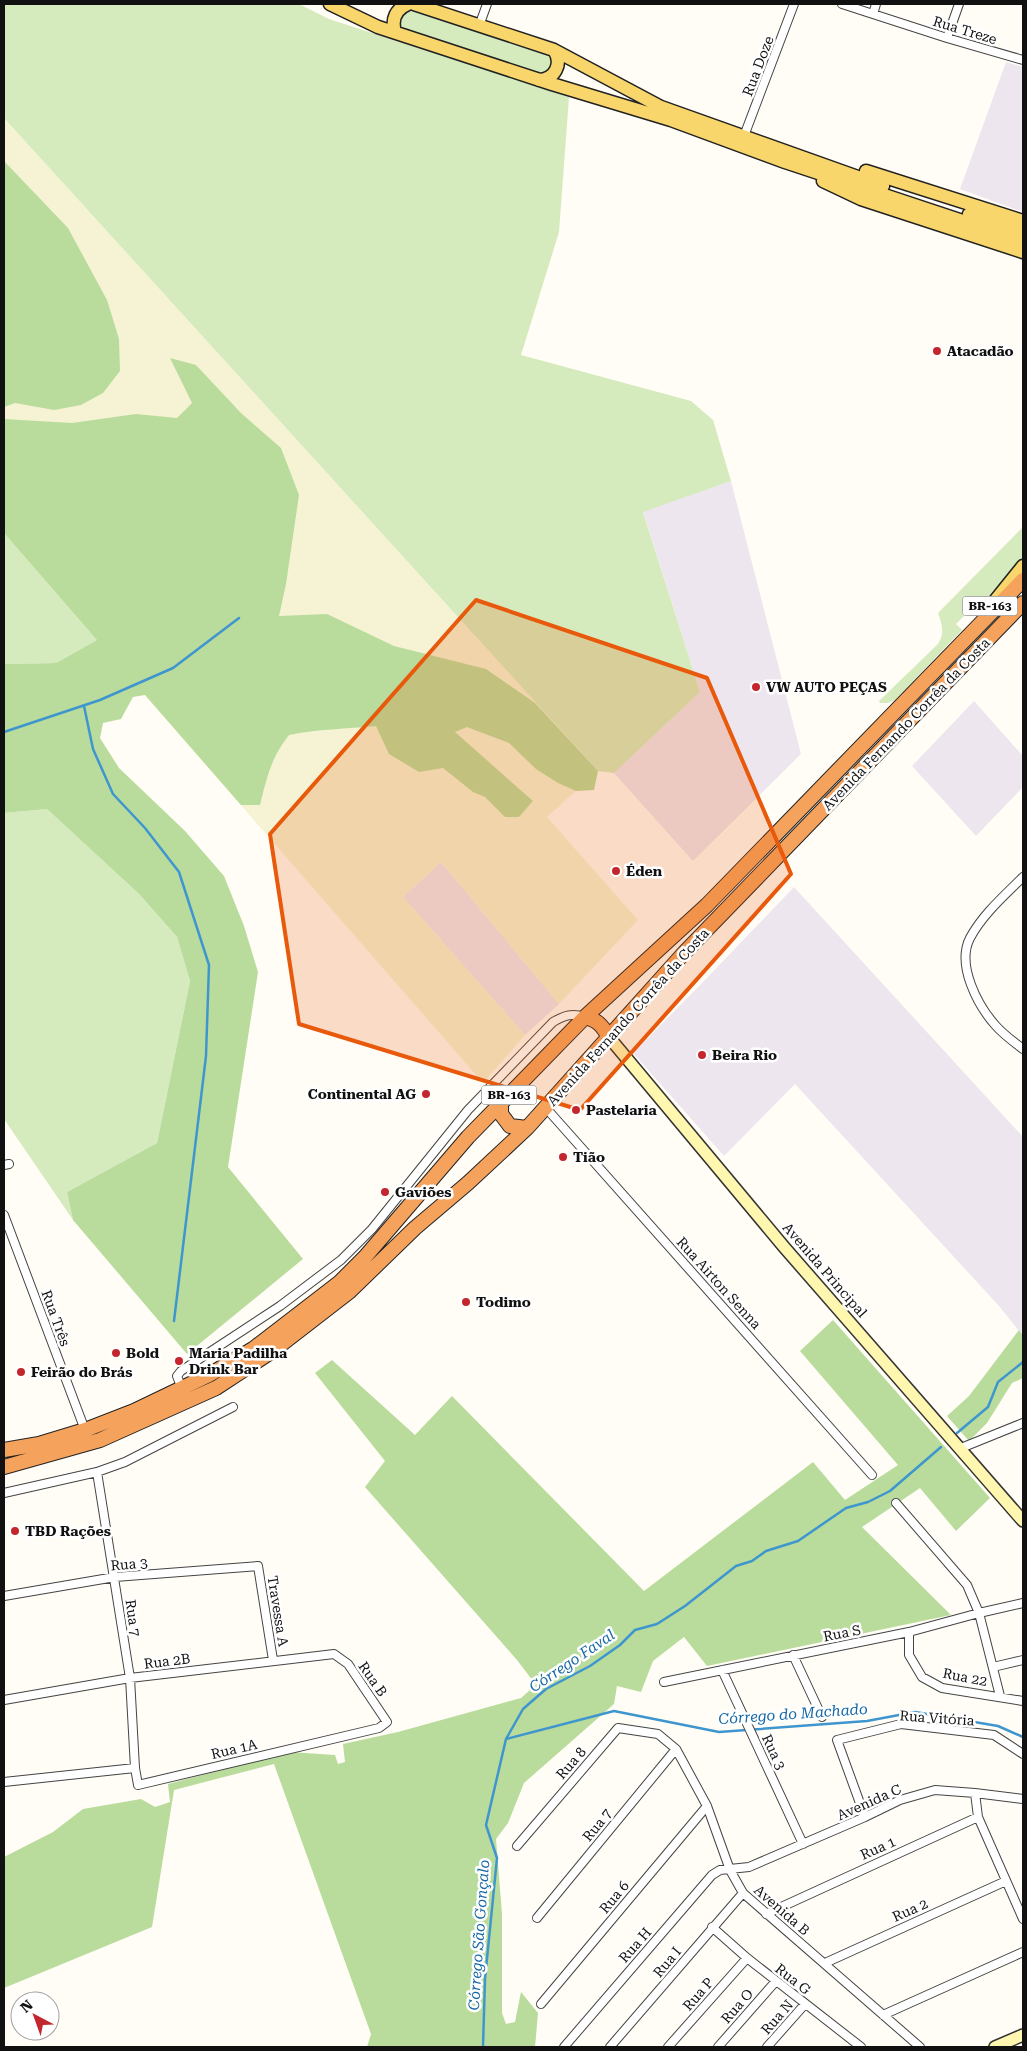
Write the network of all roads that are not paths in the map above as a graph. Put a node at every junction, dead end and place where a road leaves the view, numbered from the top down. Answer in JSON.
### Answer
{"nodes":[{"id":1,"x":330,"y":4,"type":"edge"},
{"id":2,"x":408,"y":4,"type":"edge"},
{"id":3,"x":414,"y":4,"type":"edge"},
{"id":4,"x":488,"y":4,"type":"edge"},
{"id":5,"x":794,"y":4,"type":"edge"},
{"id":6,"x":842,"y":4,"type":"edge"},
{"id":7,"x":876,"y":4,"type":"edge"},
{"id":8,"x":959,"y":4,"type":"edge"},
{"id":9,"x":873,"y":14,"type":"junction"},
{"id":10,"x":480,"y":26,"type":"junction"},
{"id":11,"x":395,"y":32,"type":"junction"},
{"id":12,"x":947,"y":38,"type":"junction"},
{"id":13,"x":554,"y":50,"type":"junction"},
{"id":14,"x":1023,"y":60,"type":"edge"},
{"id":15,"x":539,"y":80,"type":"junction"},
{"id":16,"x":744,"y":136,"type":"junction"},
{"id":17,"x":786,"y":157,"type":"junction"},
{"id":18,"x":1023,"y":220,"type":"edge"},
{"id":19,"x":1023,"y":232,"type":"edge"},
{"id":20,"x":1023,"y":241,"type":"edge"},
{"id":21,"x":1023,"y":252,"type":"edge"},
{"id":22,"x":1023,"y":566,"type":"edge"},
{"id":23,"x":1023,"y":580,"type":"edge"},
{"id":24,"x":1023,"y":603,"type":"edge"},
{"id":25,"x":957,"y":647,"type":"junction"},
{"id":26,"x":1023,"y":877,"type":"edge"},
{"id":27,"x":585,"y":1017,"type":"junction"},
{"id":28,"x":608,"y":1036,"type":"junction"},
{"id":29,"x":1023,"y":1048,"type":"edge"},
{"id":30,"x":501,"y":1103,"type":"junction"},
{"id":31,"x":546,"y":1108,"type":"junction"},
{"id":32,"x":527,"y":1128,"type":"junction"},
{"id":33,"x":422,"y":1166,"type":"junction"},
{"id":34,"x":434,"y":1176,"type":"junction"},
{"id":35,"x":4,"y":1215,"type":"edge"},
{"id":36,"x":182,"y":1389,"type":"junction"},
{"id":37,"x":233,"y":1407,"type":"dead end"},
{"id":38,"x":1023,"y":1423,"type":"edge"},
{"id":39,"x":85,"y":1430,"type":"junction"},
{"id":40,"x":961,"y":1448,"type":"junction"},
{"id":41,"x":4,"y":1450,"type":"edge"},
{"id":42,"x":4,"y":1467,"type":"edge"},
{"id":43,"x":97,"y":1472,"type":"junction"},
{"id":44,"x":872,"y":1475,"type":"dead end"},
{"id":45,"x":4,"y":1493,"type":"edge"},
{"id":46,"x":896,"y":1503,"type":"dead end"},
{"id":47,"x":1023,"y":1520,"type":"edge"},
{"id":48,"x":258,"y":1566,"type":"joint"},
{"id":49,"x":115,"y":1577,"type":"junction"},
{"id":50,"x":4,"y":1596,"type":"edge"},
{"id":51,"x":1023,"y":1603,"type":"edge"},
{"id":52,"x":979,"y":1613,"type":"junction"},
{"id":53,"x":909,"y":1632,"type":"junction"},
{"id":54,"x":334,"y":1654,"type":"joint"},
{"id":55,"x":793,"y":1655,"type":"junction"},
{"id":56,"x":273,"y":1660,"type":"junction"},
{"id":57,"x":1023,"y":1660,"type":"edge"},
{"id":58,"x":994,"y":1667,"type":"junction"},
{"id":59,"x":722,"y":1670,"type":"junction"},
{"id":60,"x":130,"y":1678,"type":"junction"},
{"id":61,"x":664,"y":1682,"type":"dead end"},
{"id":62,"x":1000,"y":1696,"type":"junction"},
{"id":63,"x":4,"y":1700,"type":"edge"},
{"id":64,"x":1023,"y":1701,"type":"edge"},
{"id":65,"x":822,"y":1717,"type":"dead end"},
{"id":66,"x":387,"y":1722,"type":"joint"},
{"id":67,"x":658,"y":1734,"type":"joint"},
{"id":68,"x":676,"y":1749,"type":"junction"},
{"id":69,"x":1023,"y":1754,"type":"edge"},
{"id":70,"x":135,"y":1768,"type":"junction"},
{"id":71,"x":4,"y":1782,"type":"edge"},
{"id":72,"x":138,"y":1785,"type":"joint"},
{"id":73,"x":975,"y":1792,"type":"junction"},
{"id":74,"x":1023,"y":1799,"type":"edge"},
{"id":75,"x":706,"y":1806,"type":"junction"},
{"id":76,"x":865,"y":1817,"type":"junction"},
{"id":77,"x":978,"y":1817,"type":"junction"},
{"id":78,"x":803,"y":1844,"type":"junction"},
{"id":79,"x":517,"y":1846,"type":"dead end"},
{"id":80,"x":730,"y":1870,"type":"junction"},
{"id":81,"x":1006,"y":1881,"type":"junction"},
{"id":82,"x":743,"y":1893,"type":"junction"},
{"id":83,"x":766,"y":1914,"type":"junction"},
{"id":84,"x":537,"y":1918,"type":"dead end"},
{"id":85,"x":1023,"y":1919,"type":"edge"},
{"id":86,"x":712,"y":1927,"type":"junction"},
{"id":87,"x":1023,"y":1952,"type":"edge"},
{"id":88,"x":747,"y":1958,"type":"junction"},
{"id":89,"x":825,"y":1963,"type":"junction"},
{"id":90,"x":776,"y":1981,"type":"junction"},
{"id":91,"x":541,"y":2004,"type":"dead end"},
{"id":92,"x":805,"y":2004,"type":"junction"},
{"id":93,"x":883,"y":2015,"type":"junction"},
{"id":94,"x":1023,"y":2035,"type":"edge"},
{"id":95,"x":564,"y":2047,"type":"edge"},
{"id":96,"x":610,"y":2047,"type":"edge"},
{"id":97,"x":668,"y":2047,"type":"edge"},
{"id":98,"x":718,"y":2047,"type":"edge"},
{"id":99,"x":767,"y":2047,"type":"edge"},
{"id":100,"x":861,"y":2047,"type":"edge"},
{"id":101,"x":920,"y":2047,"type":"edge"},
{"id":102,"x":995,"y":2047,"type":"edge"}],
"edges":[{"from":1,"to":11,"type":"main road"},
{"from":2,"to":11,"type":"main road"},
{"from":3,"to":10,"type":"main road"},
{"from":4,"to":10,"type":"street"},
{"from":5,"to":16,"type":"street","name":"Rua Doze"},
{"from":6,"to":9,"type":"street","name":"Rua Treze"},
{"from":7,"to":9,"type":"street"},
{"from":8,"to":12,"type":"street"},
{"from":9,"to":12,"type":"street","name":"Rua Treze"},
{"from":10,"to":13,"type":"main road"},
{"from":11,"to":15,"type":"main road"},
{"from":12,"to":14,"type":"street","name":"Rua Treze"},
{"from":13,"to":15,"type":"main road"},
{"from":13,"to":16,"type":"main road"},
{"from":15,"to":17,"type":"main road"},
{"from":16,"to":17,"type":"main road"},
{"from":17,"to":18,"type":"main road"},
{"from":17,"to":19,"type":"main road"},
{"from":17,"to":20,"type":"main road"},
{"from":17,"to":21,"type":"main road"},
{"from":22,"to":25,"type":"main road","name":"Avenida Fernando Corrêa da Costa","number":"BR-163"},
{"from":23,"to":25,"type":"highway","name":"Avenida Fernando Corrêa da Costa","number":"BR-163"},
{"from":24,"to":28,"type":"highway","name":"Avenida Fernando Corrêa da Costa","number":"BR-163"},
{"from":25,"to":27,"type":"highway","name":"Avenida Fernando Corrêa da Costa","number":"BR-163"},
{"from":26,"to":29,"type":"street"},
{"from":27,"to":28,"type":"highway"},
{"from":27,"to":30,"type":"highway","name":"Avenida Fernando Corrêa da Costa","number":"BR-163"},
{"from":27,"to":33,"type":"street"},
{"from":28,"to":31,"type":"highway","name":"Avenida Fernando Corrêa da Costa","number":"BR-163"},
{"from":28,"to":40,"type":"street","name":"Avenida Principal"},
{"from":30,"to":32,"type":"highway"},
{"from":30,"to":34,"type":"highway","name":"Avenida Fernando Corrêa da Costa","number":"BR-163"},
{"from":31,"to":32,"type":"highway","name":"Avenida Fernando Corrêa da Costa","number":"BR-163"},
{"from":31,"to":44,"type":"street","name":"Rua Airton Senna"},
{"from":32,"to":42,"type":"highway","name":"Avenida Fernando Corrêa da Costa","number":"BR-163"},
{"from":33,"to":34,"type":"street"},
{"from":33,"to":36,"type":"street"},
{"from":34,"to":36,"type":"highway","name":"Avenida Fernando Corrêa da Costa","number":"BR-163"},
{"from":35,"to":39,"type":"street","name":"Rua Três"},
{"from":36,"to":39,"type":"highway","name":"Avenida Fernando Corrêa da Costa","number":"BR-163"},
{"from":37,"to":43,"type":"street"},
{"from":38,"to":40,"type":"street"},
{"from":39,"to":41,"type":"highway","name":"Avenida Fernando Corrêa da Costa","number":"BR-163"},
{"from":40,"to":47,"type":"street","name":"Avenida Principal"},
{"from":43,"to":45,"type":"street"},
{"from":43,"to":49,"type":"street","name":"Rua 7"},
{"from":46,"to":52,"type":"street"},
{"from":48,"to":49,"type":"street","name":"Rua 3"},
{"from":48,"to":56,"type":"street","name":"Travessa A"},
{"from":49,"to":50,"type":"street","name":"Rua 3"},
{"from":49,"to":60,"type":"street","name":"Rua 7"},
{"from":51,"to":52,"type":"street","name":"Rua S"},
{"from":52,"to":53,"type":"street","name":"Rua S"},
{"from":52,"to":58,"type":"street"},
{"from":53,"to":55,"type":"street","name":"Rua S"},
{"from":53,"to":62,"type":"street","name":"Rua 22"},
{"from":54,"to":56,"type":"street","name":"Rua 2B"},
{"from":54,"to":66,"type":"street","name":"Rua B"},
{"from":55,"to":59,"type":"street","name":"Rua S"},
{"from":55,"to":65,"type":"street"},
{"from":56,"to":60,"type":"street","name":"Rua 2B"},
{"from":57,"to":58,"type":"street"},
{"from":58,"to":62,"type":"street"},
{"from":59,"to":61,"type":"street","name":"Rua S"},
{"from":59,"to":78,"type":"street","name":"Rua 3"},
{"from":60,"to":63,"type":"street","name":"Rua 2B"},
{"from":60,"to":70,"type":"street","name":"Rua 7"},
{"from":62,"to":64,"type":"street","name":"Rua 22"},
{"from":66,"to":72,"type":"street","name":"Rua 1A"},
{"from":67,"to":68,"type":"street","name":"Avenida B"},
{"from":67,"to":79,"type":"street","name":"Rua 8"},
{"from":68,"to":75,"type":"street","name":"Avenida B"},
{"from":68,"to":84,"type":"street","name":"Rua 7"},
{"from":69,"to":76,"type":"street","name":"Rua Vitória"},
{"from":70,"to":71,"type":"street"},
{"from":70,"to":72,"type":"street","name":"Rua 7"},
{"from":73,"to":74,"type":"street","name":"Avenida C"},
{"from":73,"to":76,"type":"street","name":"Avenida C"},
{"from":73,"to":77,"type":"street"},
{"from":75,"to":80,"type":"street","name":"Avenida B"},
{"from":75,"to":91,"type":"street","name":"Rua 6"},
{"from":76,"to":78,"type":"street","name":"Avenida C"},
{"from":77,"to":81,"type":"street"},
{"from":77,"to":83,"type":"street","name":"Rua 1"},
{"from":78,"to":80,"type":"street","name":"Avenida C"},
{"from":80,"to":82,"type":"street","name":"Avenida B"},
{"from":80,"to":95,"type":"street","name":"Rua H"},
{"from":81,"to":85,"type":"street"},
{"from":81,"to":89,"type":"street","name":"Rua 2"},
{"from":82,"to":83,"type":"street","name":"Avenida B"},
{"from":82,"to":86,"type":"street","name":"Rua I"},
{"from":83,"to":89,"type":"street","name":"Avenida B"},
{"from":86,"to":88,"type":"street","name":"Rua G"},
{"from":86,"to":96,"type":"street","name":"Rua I"},
{"from":87,"to":93,"type":"street"},
{"from":88,"to":90,"type":"street","name":"Rua G"},
{"from":88,"to":97,"type":"street","name":"Rua P"},
{"from":89,"to":93,"type":"street","name":"Avenida B"},
{"from":90,"to":92,"type":"street","name":"Rua G"},
{"from":90,"to":98,"type":"street","name":"Rua O"},
{"from":92,"to":99,"type":"street","name":"Rua N"},
{"from":92,"to":100,"type":"street","name":"Rua G"},
{"from":93,"to":101,"type":"street","name":"Avenida B"},
{"from":94,"to":102,"type":"street"}]}
